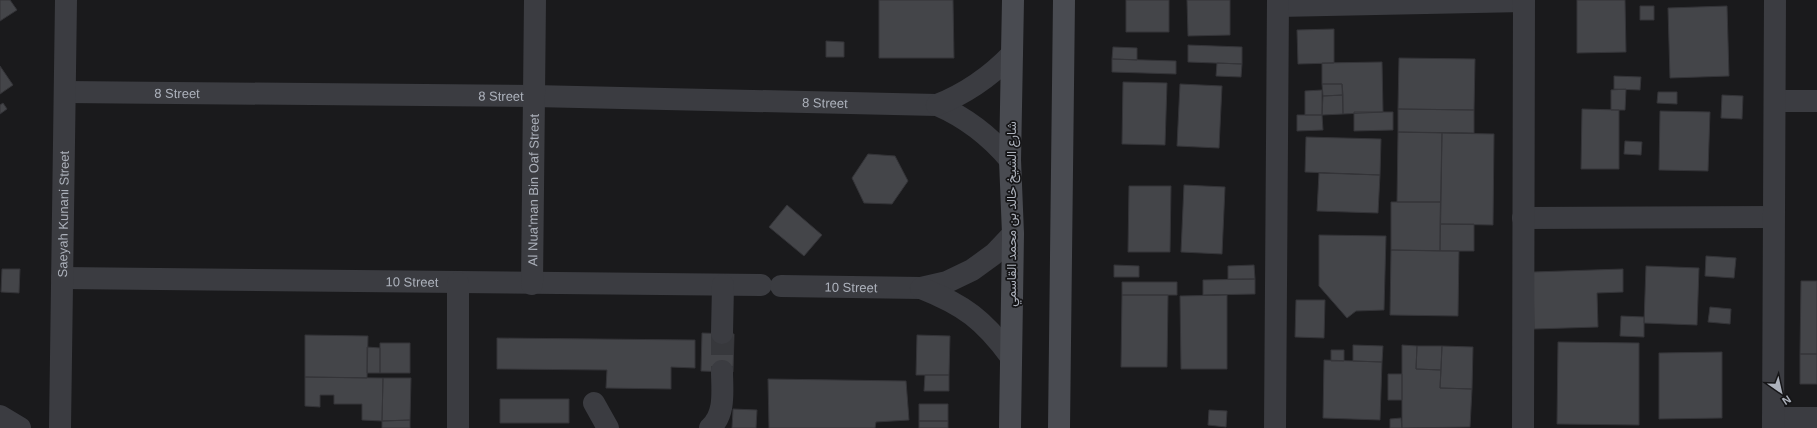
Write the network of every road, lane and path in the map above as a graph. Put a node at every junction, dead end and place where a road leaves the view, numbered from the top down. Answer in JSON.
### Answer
{"nodes":[{"id":1,"x":66,"y":0,"type":"edge"},
{"id":2,"x":535,"y":0,"type":"edge"},
{"id":3,"x":1013,"y":0,"type":"edge"},
{"id":4,"x":1064,"y":0,"type":"edge"},
{"id":5,"x":1776,"y":0,"type":"edge"},
{"id":6,"x":1524,"y":1,"type":"edge"},
{"id":7,"x":1278,"y":3,"type":"edge"},
{"id":8,"x":1012,"y":54,"type":"junction"},
{"id":9,"x":65,"y":92,"type":"junction"},
{"id":10,"x":534,"y":96,"type":"junction"},
{"id":11,"x":1775,"y":101,"type":"junction"},
{"id":12,"x":1817,"y":101,"type":"edge"},
{"id":13,"x":937,"y":105,"type":"junction"},
{"id":14,"x":1010,"y":160,"type":"junction"},
{"id":15,"x":1773,"y":217,"type":"junction"},
{"id":16,"x":1523,"y":218,"type":"junction"},
{"id":17,"x":1013,"y":234,"type":"junction"},
{"id":18,"x":62,"y":278,"type":"junction"},
{"id":19,"x":458,"y":283,"type":"junction"},
{"id":20,"x":532,"y":284,"type":"junction"},
{"id":21,"x":723,"y":285,"type":"junction"},
{"id":22,"x":921,"y":288,"type":"junction"},
{"id":23,"x":722,"y":333,"type":"tunnel mouth"},
{"id":24,"x":1011,"y":357,"type":"junction"},
{"id":25,"x":722,"y":372,"type":"tunnel mouth"},
{"id":26,"x":594,"y":403,"type":"dead end"},
{"id":27,"x":0,"y":416,"type":"edge"},
{"id":28,"x":1817,"y":418,"type":"edge"},
{"id":29,"x":1773,"y":423,"type":"edge"},
{"id":30,"x":20,"y":428,"type":"edge"},
{"id":31,"x":60,"y":428,"type":"edge"},
{"id":32,"x":458,"y":428,"type":"edge"},
{"id":33,"x":608,"y":428,"type":"edge"},
{"id":34,"x":710,"y":428,"type":"edge"},
{"id":35,"x":1010,"y":428,"type":"edge"},
{"id":36,"x":1059,"y":428,"type":"edge"},
{"id":37,"x":1275,"y":428,"type":"edge"},
{"id":38,"x":1523,"y":428,"type":"edge"}],
"edges":[{"from":1,"to":9,"type":"street","name":"Saeyah Kunani Street"},
{"from":2,"to":10,"type":"street","name":"Al Nua'man Bin Oaf Street"},
{"from":3,"to":8,"type":"street","name":"شارع الشيخ خالد بن محمد القاسمي"},
{"from":4,"to":36,"type":"street"},
{"from":5,"to":11,"type":"street"},
{"from":6,"to":7,"type":"street"},
{"from":6,"to":16,"type":"street"},
{"from":7,"to":37,"type":"street"},
{"from":8,"to":13,"type":"street","name":"8 Street"},
{"from":8,"to":14,"type":"street","name":"شارع الشيخ خالد بن محمد القاسمي"},
{"from":9,"to":10,"type":"street","name":"8 Street"},
{"from":9,"to":18,"type":"street","name":"Saeyah Kunani Street"},
{"from":10,"to":13,"type":"street","name":"8 Street"},
{"from":10,"to":20,"type":"street","name":"Al Nua'man Bin Oaf Street"},
{"from":11,"to":12,"type":"street"},
{"from":11,"to":15,"type":"street"},
{"from":13,"to":14,"type":"street","name":"8 Street"},
{"from":14,"to":17,"type":"street","name":"شارع الشيخ خالد بن محمد القاسمي"},
{"from":15,"to":16,"type":"street"},
{"from":15,"to":29,"type":"street"},
{"from":16,"to":38,"type":"street"},
{"from":17,"to":22,"type":"street","name":"10 Street"},
{"from":17,"to":24,"type":"street","name":"شارع الشيخ خالد بن محمد القاسمي"},
{"from":18,"to":19,"type":"street","name":"10 Street"},
{"from":18,"to":31,"type":"street","name":"Saeyah Kunani Street"},
{"from":19,"to":20,"type":"street","name":"10 Street"},
{"from":19,"to":32,"type":"street"},
{"from":20,"to":21,"type":"street","name":"10 Street"},
{"from":21,"to":22,"type":"street","name":"10 Street"},
{"from":21,"to":23,"type":"street"},
{"from":22,"to":24,"type":"street","name":"10 Street"},
{"from":24,"to":35,"type":"street","name":"شارع الشيخ خالد بن محمد القاسمي"},
{"from":25,"to":34,"type":"street"},
{"from":26,"to":33,"type":"street"},
{"from":27,"to":30,"type":"street"},
{"from":28,"to":29,"type":"street"}]}
